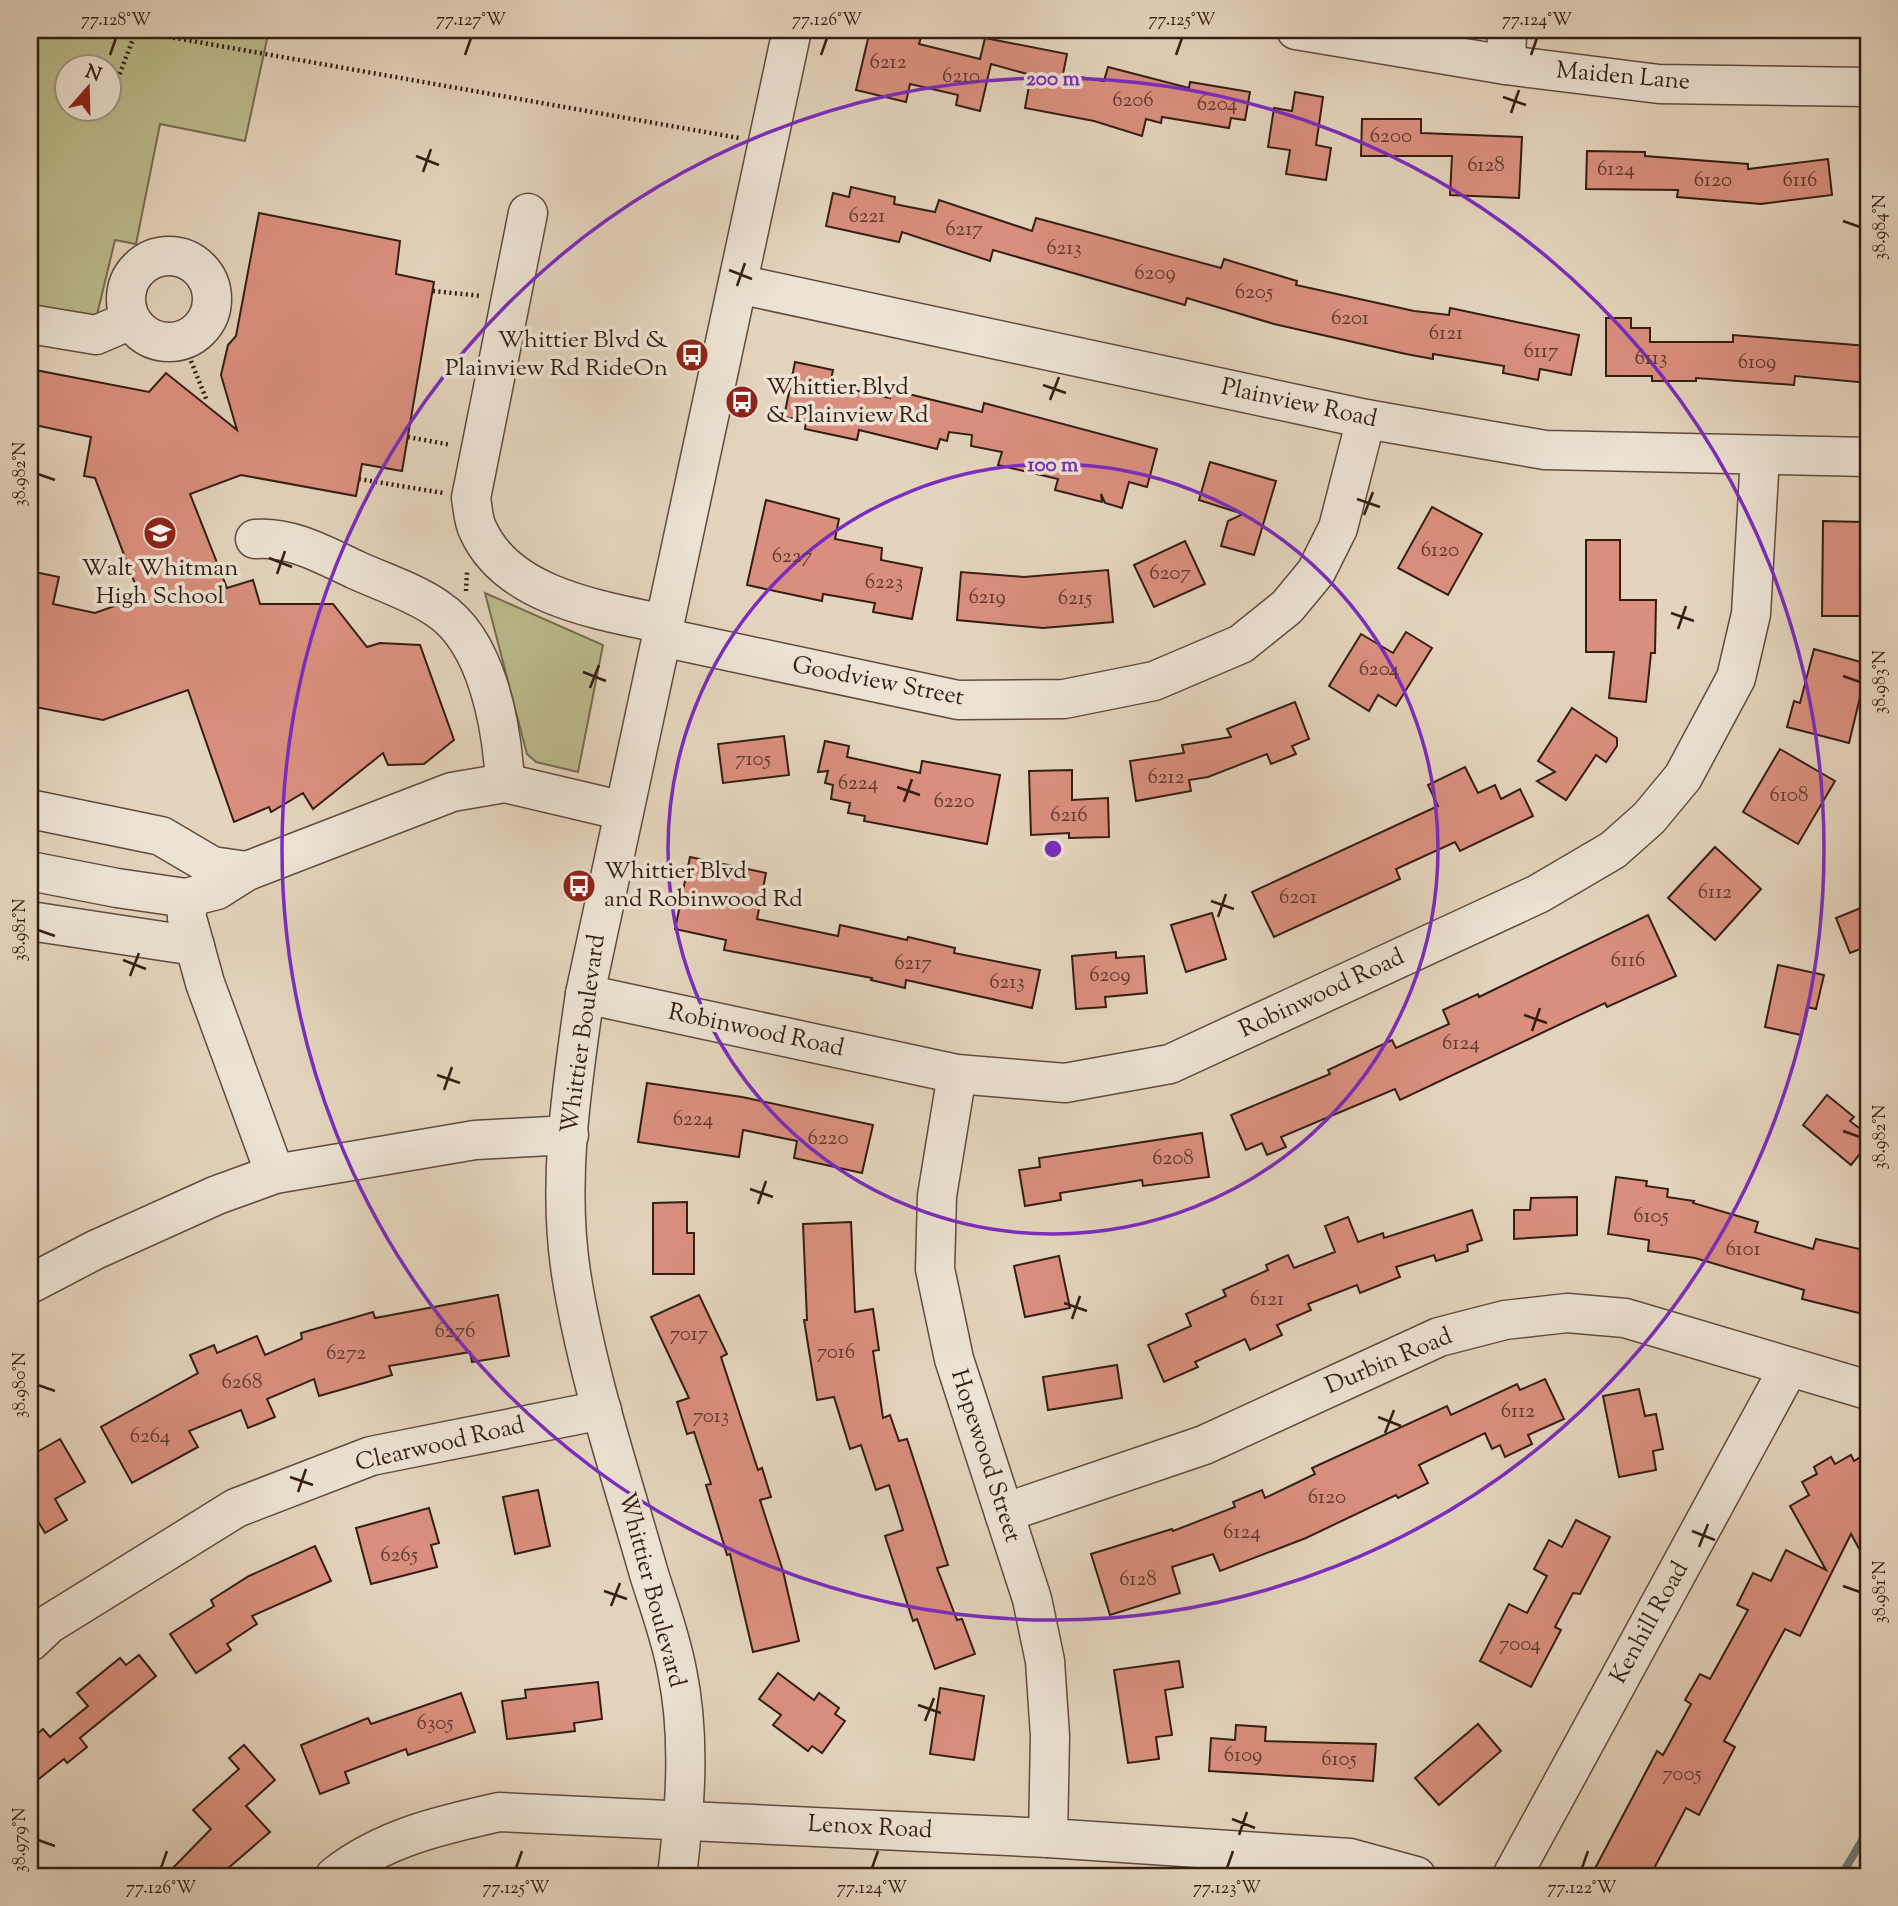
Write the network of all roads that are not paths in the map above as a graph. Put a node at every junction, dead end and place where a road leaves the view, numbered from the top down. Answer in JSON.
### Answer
{"nodes":[{"id":1,"x":792,"y":30,"type":"edge"},
{"id":2,"x":1296,"y":30,"type":"edge"},
{"id":3,"x":1507,"y":47,"type":"edge"},
{"id":4,"x":1868,"y":87,"type":"edge"},
{"id":5,"x":528,"y":213,"type":"dead end"},
{"id":6,"x":738,"y":284,"type":"junction"},
{"id":7,"x":131,"y":320,"type":"dead end"},
{"id":8,"x":30,"y":324,"type":"edge"},
{"id":9,"x":1366,"y":419,"type":"junction"},
{"id":10,"x":1760,"y":456,"type":"junction"},
{"id":11,"x":1868,"y":457,"type":"edge"},
{"id":12,"x":255,"y":539,"type":"dead end"},
{"id":13,"x":662,"y":631,"type":"junction"},
{"id":14,"x":505,"y":783,"type":"junction"},
{"id":15,"x":30,"y":809,"type":"edge"},
{"id":16,"x":624,"y":811,"type":"junction"},
{"id":17,"x":30,"y":871,"type":"edge"},
{"id":18,"x":247,"y":871,"type":"junction"},
{"id":19,"x":186,"y":898,"type":"junction"},
{"id":20,"x":30,"y":920,"type":"edge"},
{"id":21,"x":195,"y":946,"type":"junction"},
{"id":22,"x":585,"y":994,"type":"junction"},
{"id":23,"x":957,"y":1074,"type":"junction"},
{"id":24,"x":569,"y":1135,"type":"junction"},
{"id":25,"x":275,"y":1174,"type":"junction"},
{"id":26,"x":31,"y":1279,"type":"edge"},
{"id":27,"x":1788,"y":1369,"type":"junction"},
{"id":28,"x":1868,"y":1390,"type":"edge"},
{"id":29,"x":602,"y":1410,"type":"junction"},
{"id":30,"x":1004,"y":1513,"type":"junction"},
{"id":31,"x":30,"y":1642,"type":"edge"},
{"id":32,"x":684,"y":1818,"type":"junction"},
{"id":33,"x":1048,"y":1838,"type":"junction"},
{"id":34,"x":335,"y":1876,"type":"edge"},
{"id":35,"x":677,"y":1876,"type":"edge"},
{"id":36,"x":1416,"y":1876,"type":"edge"},
{"id":37,"x":1512,"y":1876,"type":"edge"}],
"edges":[{"from":1,"to":6,"type":"street","name":"Whittier Boulevard"},
{"from":2,"to":3,"type":"street","name":"Maiden Lane"},
{"from":3,"to":4,"type":"street","name":"Maiden Lane"},
{"from":5,"to":13,"type":"street","name":"Goodview Street"},
{"from":6,"to":9,"type":"street","name":"Plainview Road"},
{"from":6,"to":13,"type":"street","name":"Whittier Boulevard"},
{"from":7,"to":8,"type":"street"},
{"from":9,"to":10,"type":"street","name":"Plainview Road"},
{"from":9,"to":13,"type":"street","name":"Goodview Street"},
{"from":10,"to":11,"type":"street","name":"Plainview Road"},
{"from":10,"to":23,"type":"street","name":"Robinwood Road"},
{"from":12,"to":14,"type":"street"},
{"from":13,"to":16,"type":"street","name":"Whittier Boulevard"},
{"from":14,"to":16,"type":"street"},
{"from":14,"to":18,"type":"street"},
{"from":15,"to":18,"type":"street"},
{"from":16,"to":22,"type":"street","name":"Whittier Boulevard"},
{"from":17,"to":19,"type":"street"},
{"from":18,"to":19,"type":"street"},
{"from":19,"to":21,"type":"street"},
{"from":20,"to":21,"type":"street"},
{"from":21,"to":25,"type":"street"},
{"from":22,"to":23,"type":"street","name":"Robinwood Road"},
{"from":22,"to":24,"type":"street","name":"Whittier Boulevard"},
{"from":23,"to":30,"type":"street","name":"Hopewood Street"},
{"from":24,"to":25,"type":"street"},
{"from":24,"to":29,"type":"street","name":"Whittier Boulevard"},
{"from":25,"to":26,"type":"street"},
{"from":27,"to":28,"type":"street","name":"Durbin Road"},
{"from":27,"to":30,"type":"street","name":"Durbin Road"},
{"from":27,"to":37,"type":"street","name":"Kenhill Road"},
{"from":29,"to":31,"type":"street","name":"Clearwood Road"},
{"from":29,"to":32,"type":"street","name":"Whittier Boulevard"},
{"from":30,"to":33,"type":"street","name":"Hopewood Street"},
{"from":32,"to":33,"type":"street","name":"Lenox Road"},
{"from":32,"to":34,"type":"street","name":"Lenox Road"},
{"from":32,"to":35,"type":"street","name":"Whittier Boulevard"},
{"from":33,"to":36,"type":"street","name":"Lenox Road"}]}
